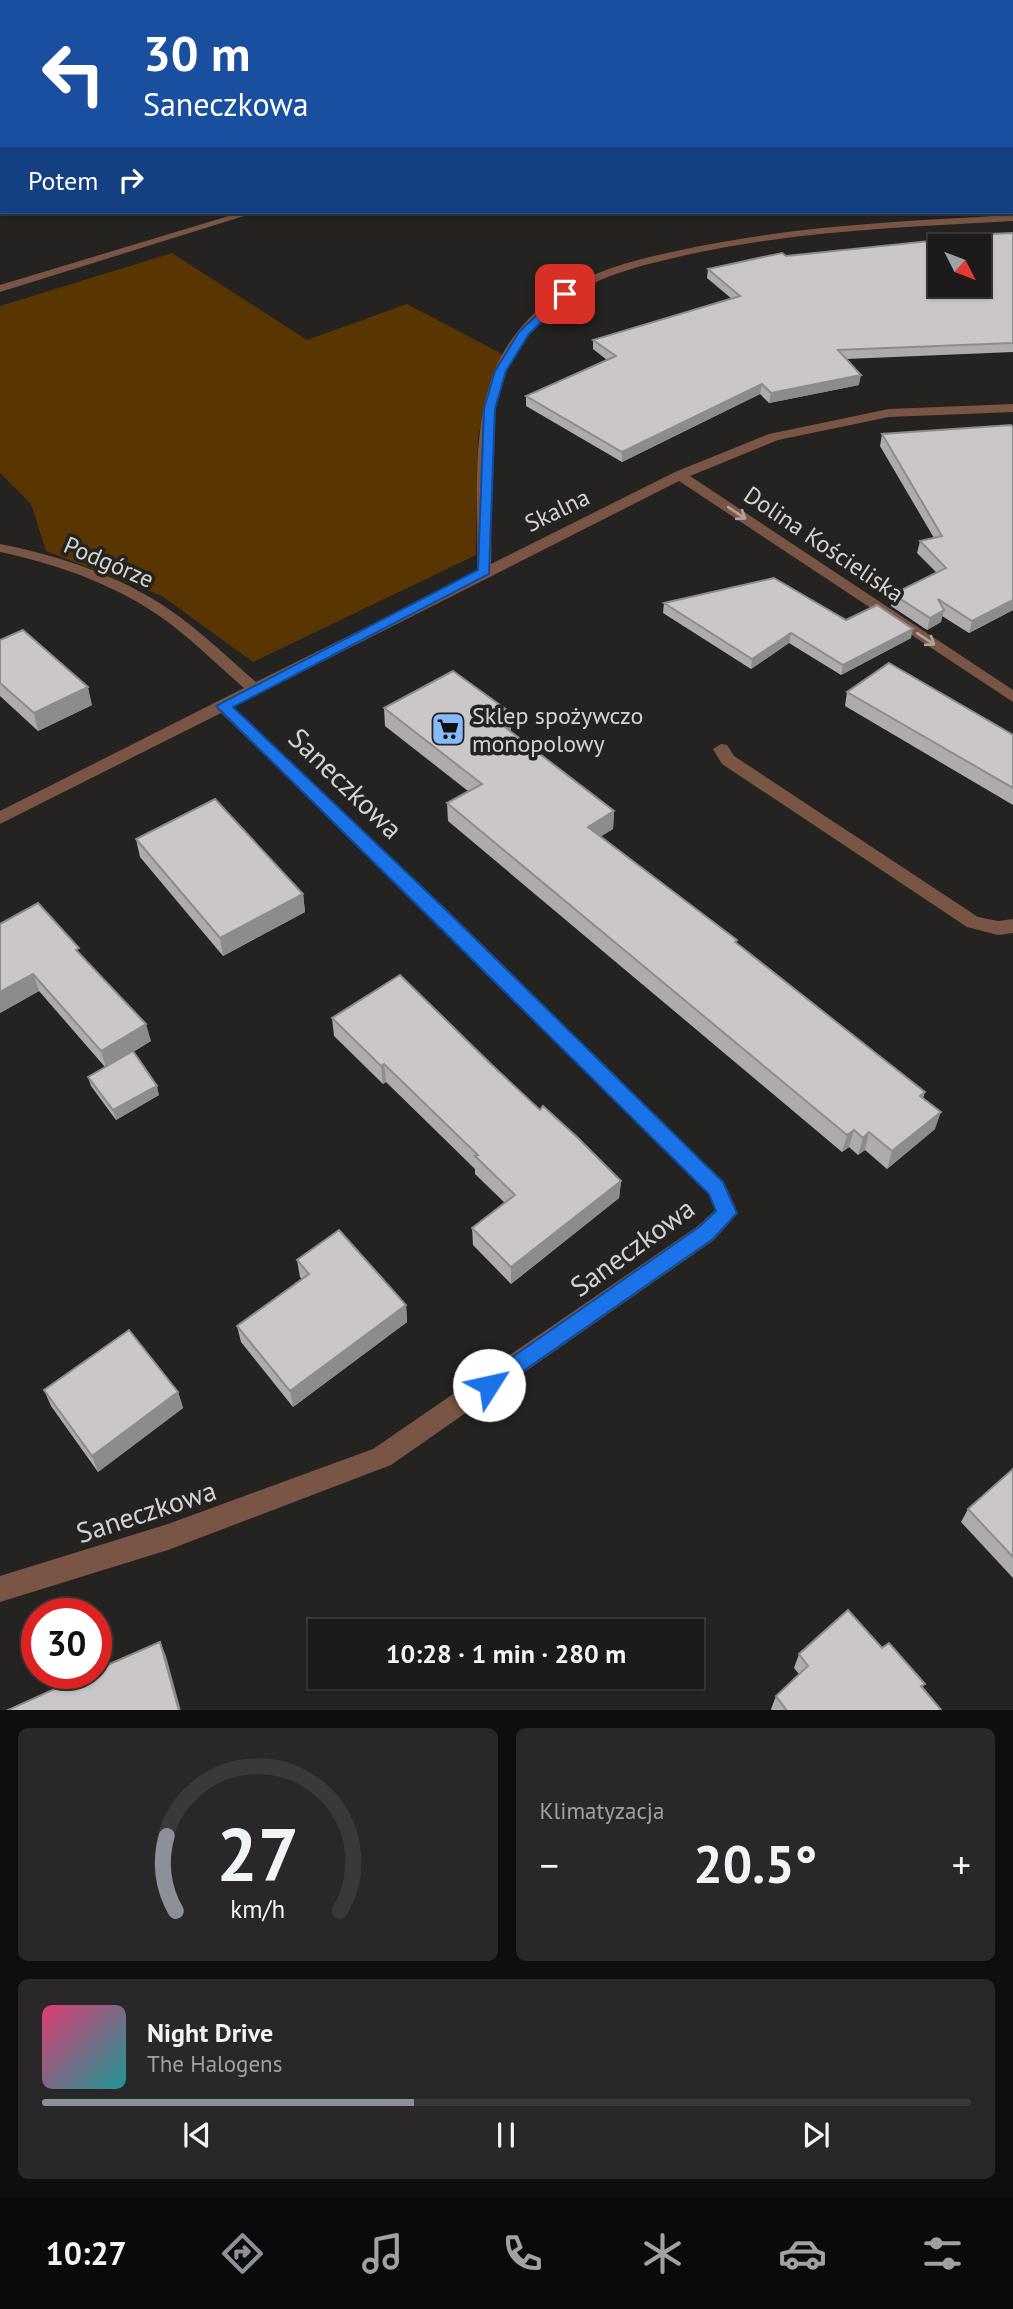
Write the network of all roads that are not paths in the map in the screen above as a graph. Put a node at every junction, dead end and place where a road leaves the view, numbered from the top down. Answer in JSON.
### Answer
{"nodes":[{"id":1,"x":245,"y":214,"type":"edge"},
{"id":2,"x":956,"y":214,"type":"edge"},
{"id":3,"x":1013,"y":218,"type":"edge"},
{"id":4,"x":965,"y":221,"type":"junction"},
{"id":5,"x":0,"y":289,"type":"edge"},
{"id":6,"x":1013,"y":408,"type":"edge"},
{"id":7,"x":680,"y":475,"type":"junction"},
{"id":8,"x":0,"y":548,"type":"edge"},
{"id":9,"x":485,"y":572,"type":"junction"},
{"id":10,"x":256,"y":690,"type":"junction"},
{"id":11,"x":1013,"y":697,"type":"edge"},
{"id":12,"x":223,"y":706,"type":"junction"},
{"id":13,"x":721,"y":749,"type":"dead end"},
{"id":14,"x":0,"y":818,"type":"edge"},
{"id":15,"x":1013,"y":926,"type":"edge"},
{"id":16,"x":0,"y":1590,"type":"edge"}],
"edges":[{"from":1,"to":5,"type":"street"},
{"from":2,"to":4,"type":"street"},
{"from":3,"to":4,"type":"street"},
{"from":4,"to":9,"type":"street"},
{"from":6,"to":7,"type":"street","name":"Skalna"},
{"from":7,"to":9,"type":"street","name":"Skalna"},
{"from":7,"to":11,"type":"street","name":"Dolina Kościeliska","one_way":true},
{"from":8,"to":10,"type":"street","name":"Podgórze"},
{"from":9,"to":10,"type":"street","name":"Skalna"},
{"from":10,"to":12,"type":"street","name":"Skalna"},
{"from":12,"to":14,"type":"street","name":"Skalna"},
{"from":12,"to":16,"type":"street","name":"Saneczkowa"},
{"from":13,"to":15,"type":"street"}]}
